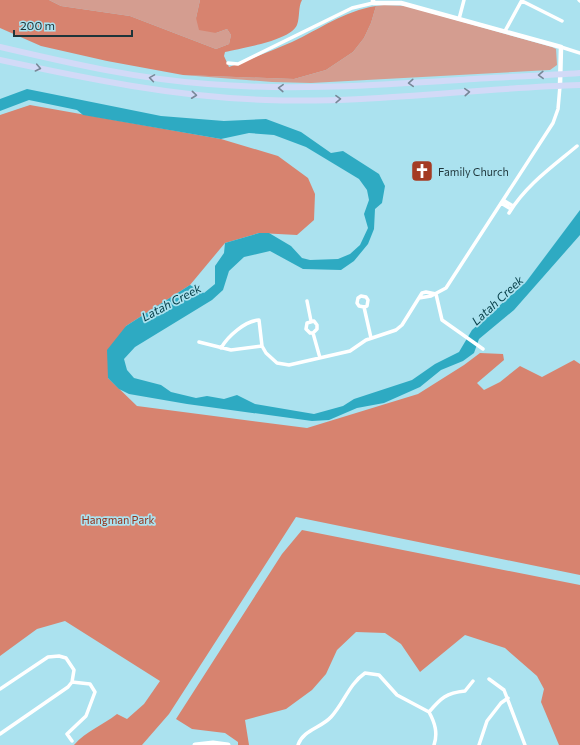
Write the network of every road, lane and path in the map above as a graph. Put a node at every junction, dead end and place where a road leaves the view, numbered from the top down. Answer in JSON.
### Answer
{"nodes":[{"id":1,"x":464,"y":0,"type":"edge"},
{"id":2,"x":522,"y":0,"type":"edge"},
{"id":3,"x":373,"y":1,"type":"edge"},
{"id":4,"x":459,"y":19,"type":"junction"},
{"id":5,"x":562,"y":21,"type":"dead end"},
{"id":6,"x":505,"y":31,"type":"junction"},
{"id":7,"x":0,"y":47,"type":"edge"},
{"id":8,"x":561,"y":47,"type":"junction"},
{"id":9,"x":580,"y":53,"type":"edge"},
{"id":10,"x":0,"y":60,"type":"edge"},
{"id":11,"x":228,"y":63,"type":"dead end"},
{"id":12,"x":580,"y":73,"type":"edge"},
{"id":13,"x":560,"y":74,"type":"junction"},
{"id":14,"x":560,"y":85,"type":"junction"},
{"id":15,"x":580,"y":85,"type":"edge"},
{"id":16,"x":577,"y":146,"type":"dead end"},
{"id":17,"x":502,"y":201,"type":"junction"},
{"id":18,"x":436,"y":294,"type":"junction"},
{"id":19,"x":307,"y":301,"type":"dead end"},
{"id":20,"x":364,"y":307,"type":"dead end"},
{"id":21,"x":311,"y":321,"type":"junction"},
{"id":22,"x":313,"y":333,"type":"junction"},
{"id":23,"x":371,"y":338,"type":"junction"},
{"id":24,"x":199,"y":342,"type":"dead end"},
{"id":25,"x":262,"y":346,"type":"junction"},
{"id":26,"x":221,"y":348,"type":"junction"},
{"id":27,"x":483,"y":349,"type":"dead end"},
{"id":28,"x":320,"y":358,"type":"junction"},
{"id":29,"x":489,"y":679,"type":"dead end"},
{"id":30,"x":473,"y":681,"type":"dead end"},
{"id":31,"x":72,"y":682,"type":"junction"},
{"id":32,"x":0,"y":689,"type":"edge"},
{"id":33,"x":508,"y":698,"type":"junction"},
{"id":34,"x":429,"y":712,"type":"junction"},
{"id":35,"x":0,"y":734,"type":"edge"},
{"id":36,"x":72,"y":741,"type":"dead end"},
{"id":37,"x":195,"y":745,"type":"edge"},
{"id":38,"x":228,"y":745,"type":"edge"},
{"id":39,"x":298,"y":745,"type":"edge"},
{"id":40,"x":434,"y":745,"type":"edge"},
{"id":41,"x":479,"y":745,"type":"edge"},
{"id":42,"x":525,"y":745,"type":"edge"}],
"edges":[{"from":1,"to":4,"type":"street"},
{"from":2,"to":5,"type":"street"},
{"from":2,"to":6,"type":"street"},
{"from":3,"to":4,"type":"street"},
{"from":3,"to":11,"type":"street"},
{"from":4,"to":6,"type":"street"},
{"from":6,"to":8,"type":"street"},
{"from":13,"to":7,"type":"highway","one_way":true},
{"from":8,"to":9,"type":"street"},
{"from":8,"to":13,"type":"street"},
{"from":10,"to":14,"type":"highway","one_way":true},
{"from":12,"to":13,"type":"highway"},
{"from":13,"to":14,"type":"street"},
{"from":14,"to":15,"type":"highway"},
{"from":14,"to":17,"type":"street"},
{"from":16,"to":17,"type":"street"},
{"from":17,"to":18,"type":"street"},
{"from":18,"to":23,"type":"street"},
{"from":18,"to":27,"type":"street"},
{"from":19,"to":21,"type":"street"},
{"from":20,"to":23,"type":"street"},
{"from":21,"to":22,"type":"street"},
{"from":21,"to":22,"type":"street"},
{"from":22,"to":28,"type":"street"},
{"from":23,"to":28,"type":"street"},
{"from":24,"to":26,"type":"street"},
{"from":25,"to":26,"type":"street"},
{"from":25,"to":26,"type":"street"},
{"from":25,"to":28,"type":"street"},
{"from":29,"to":33,"type":"street"},
{"from":30,"to":34,"type":"street"},
{"from":31,"to":32,"type":"street"},
{"from":31,"to":35,"type":"street"},
{"from":31,"to":36,"type":"street"},
{"from":33,"to":41,"type":"street"},
{"from":33,"to":42,"type":"street"},
{"from":34,"to":39,"type":"street"},
{"from":34,"to":40,"type":"street"},
{"from":37,"to":38,"type":"main road"}]}
